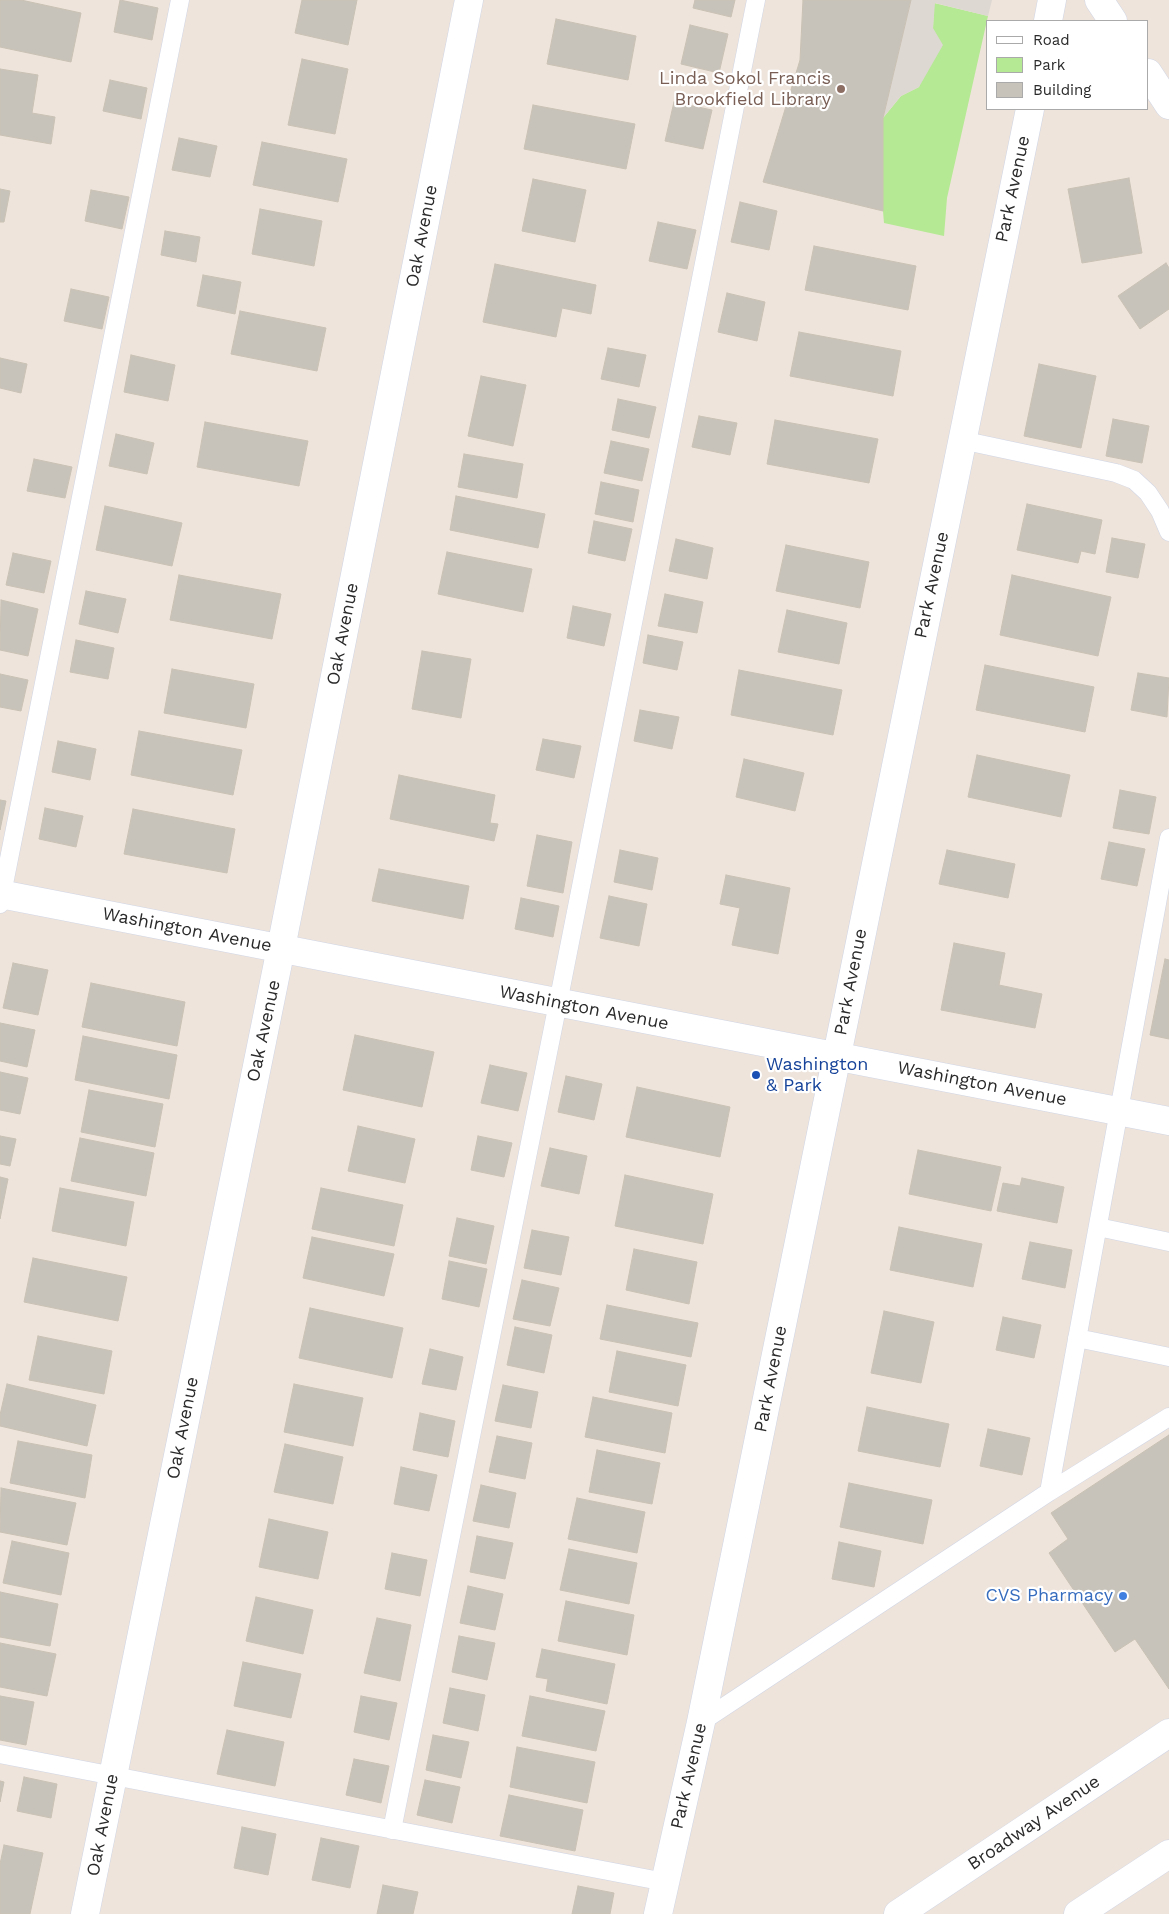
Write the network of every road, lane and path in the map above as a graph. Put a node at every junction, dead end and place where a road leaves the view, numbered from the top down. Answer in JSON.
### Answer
{"nodes":[{"id":1,"x":180,"y":0,"type":"edge"},
{"id":2,"x":469,"y":0,"type":"edge"},
{"id":3,"x":756,"y":0,"type":"edge"},
{"id":4,"x":1052,"y":0,"type":"edge"},
{"id":5,"x":1099,"y":0,"type":"edge"},
{"id":6,"x":1048,"y":20,"type":"edge"},
{"id":7,"x":1112,"y":20,"type":"edge"},
{"id":8,"x":1149,"y":75,"type":"edge"},
{"id":9,"x":1169,"y":105,"type":"edge"},
{"id":10,"x":1030,"y":110,"type":"edge"},
{"id":11,"x":961,"y":440,"type":"junction"},
{"id":12,"x":1169,"y":532,"type":"edge"},
{"id":13,"x":1169,"y":838,"type":"edge"},
{"id":14,"x":1,"y":897,"type":"edge"},
{"id":15,"x":281,"y":948,"type":"junction"},
{"id":16,"x":558,"y":1003,"type":"junction"},
{"id":17,"x":836,"y":1055,"type":"junction"},
{"id":18,"x":1119,"y":1111,"type":"junction"},
{"id":19,"x":1169,"y":1121,"type":"edge"},
{"id":20,"x":1098,"y":1227,"type":"junction"},
{"id":21,"x":1169,"y":1242,"type":"edge"},
{"id":22,"x":1077,"y":1338,"type":"junction"},
{"id":23,"x":1169,"y":1357,"type":"edge"},
{"id":24,"x":1169,"y":1417,"type":"edge"},
{"id":25,"x":1049,"y":1492,"type":"junction"},
{"id":26,"x":701,"y":1722,"type":"junction"},
{"id":27,"x":1169,"y":1733,"type":"edge"},
{"id":28,"x":0,"y":1754,"type":"edge"},
{"id":29,"x":113,"y":1776,"type":"junction"},
{"id":30,"x":392,"y":1830,"type":"junction"},
{"id":31,"x":1169,"y":1854,"type":"edge"},
{"id":32,"x":665,"y":1882,"type":"junction"},
{"id":33,"x":85,"y":1914,"type":"edge"},
{"id":34,"x":658,"y":1914,"type":"edge"},
{"id":35,"x":898,"y":1914,"type":"edge"},
{"id":36,"x":1078,"y":1914,"type":"edge"}],
"edges":[{"from":1,"to":14,"type":"lane"},
{"from":2,"to":15,"type":"street","name":"Oak Avenue"},
{"from":3,"to":16,"type":"lane"},
{"from":4,"to":6,"type":"street"},
{"from":5,"to":7,"type":"street"},
{"from":8,"to":9,"type":"street"},
{"from":10,"to":11,"type":"street","name":"Park Avenue"},
{"from":11,"to":12,"type":"lane"},
{"from":11,"to":17,"type":"street","name":"Park Avenue"},
{"from":13,"to":18,"type":"lane"},
{"from":14,"to":15,"type":"street","name":"Washington Avenue"},
{"from":15,"to":16,"type":"street","name":"Washington Avenue"},
{"from":15,"to":29,"type":"street","name":"Oak Avenue"},
{"from":16,"to":17,"type":"street","name":"Washington Avenue"},
{"from":16,"to":30,"type":"lane"},
{"from":17,"to":18,"type":"street","name":"Washington Avenue"},
{"from":17,"to":26,"type":"street","name":"Park Avenue"},
{"from":18,"to":19,"type":"street","name":"Washington Avenue"},
{"from":18,"to":20,"type":"lane"},
{"from":20,"to":21,"type":"lane"},
{"from":20,"to":22,"type":"lane"},
{"from":22,"to":23,"type":"lane"},
{"from":22,"to":25,"type":"lane"},
{"from":24,"to":25,"type":"lane"},
{"from":25,"to":26,"type":"lane"},
{"from":26,"to":32,"type":"street","name":"Park Avenue"},
{"from":27,"to":35,"type":"street","name":"Broadway Avenue"},
{"from":28,"to":29,"type":"lane"},
{"from":29,"to":30,"type":"lane"},
{"from":29,"to":33,"type":"street","name":"Oak Avenue"},
{"from":30,"to":32,"type":"lane"},
{"from":31,"to":36,"type":"street"},
{"from":32,"to":34,"type":"street","name":"Park Avenue"}]}
